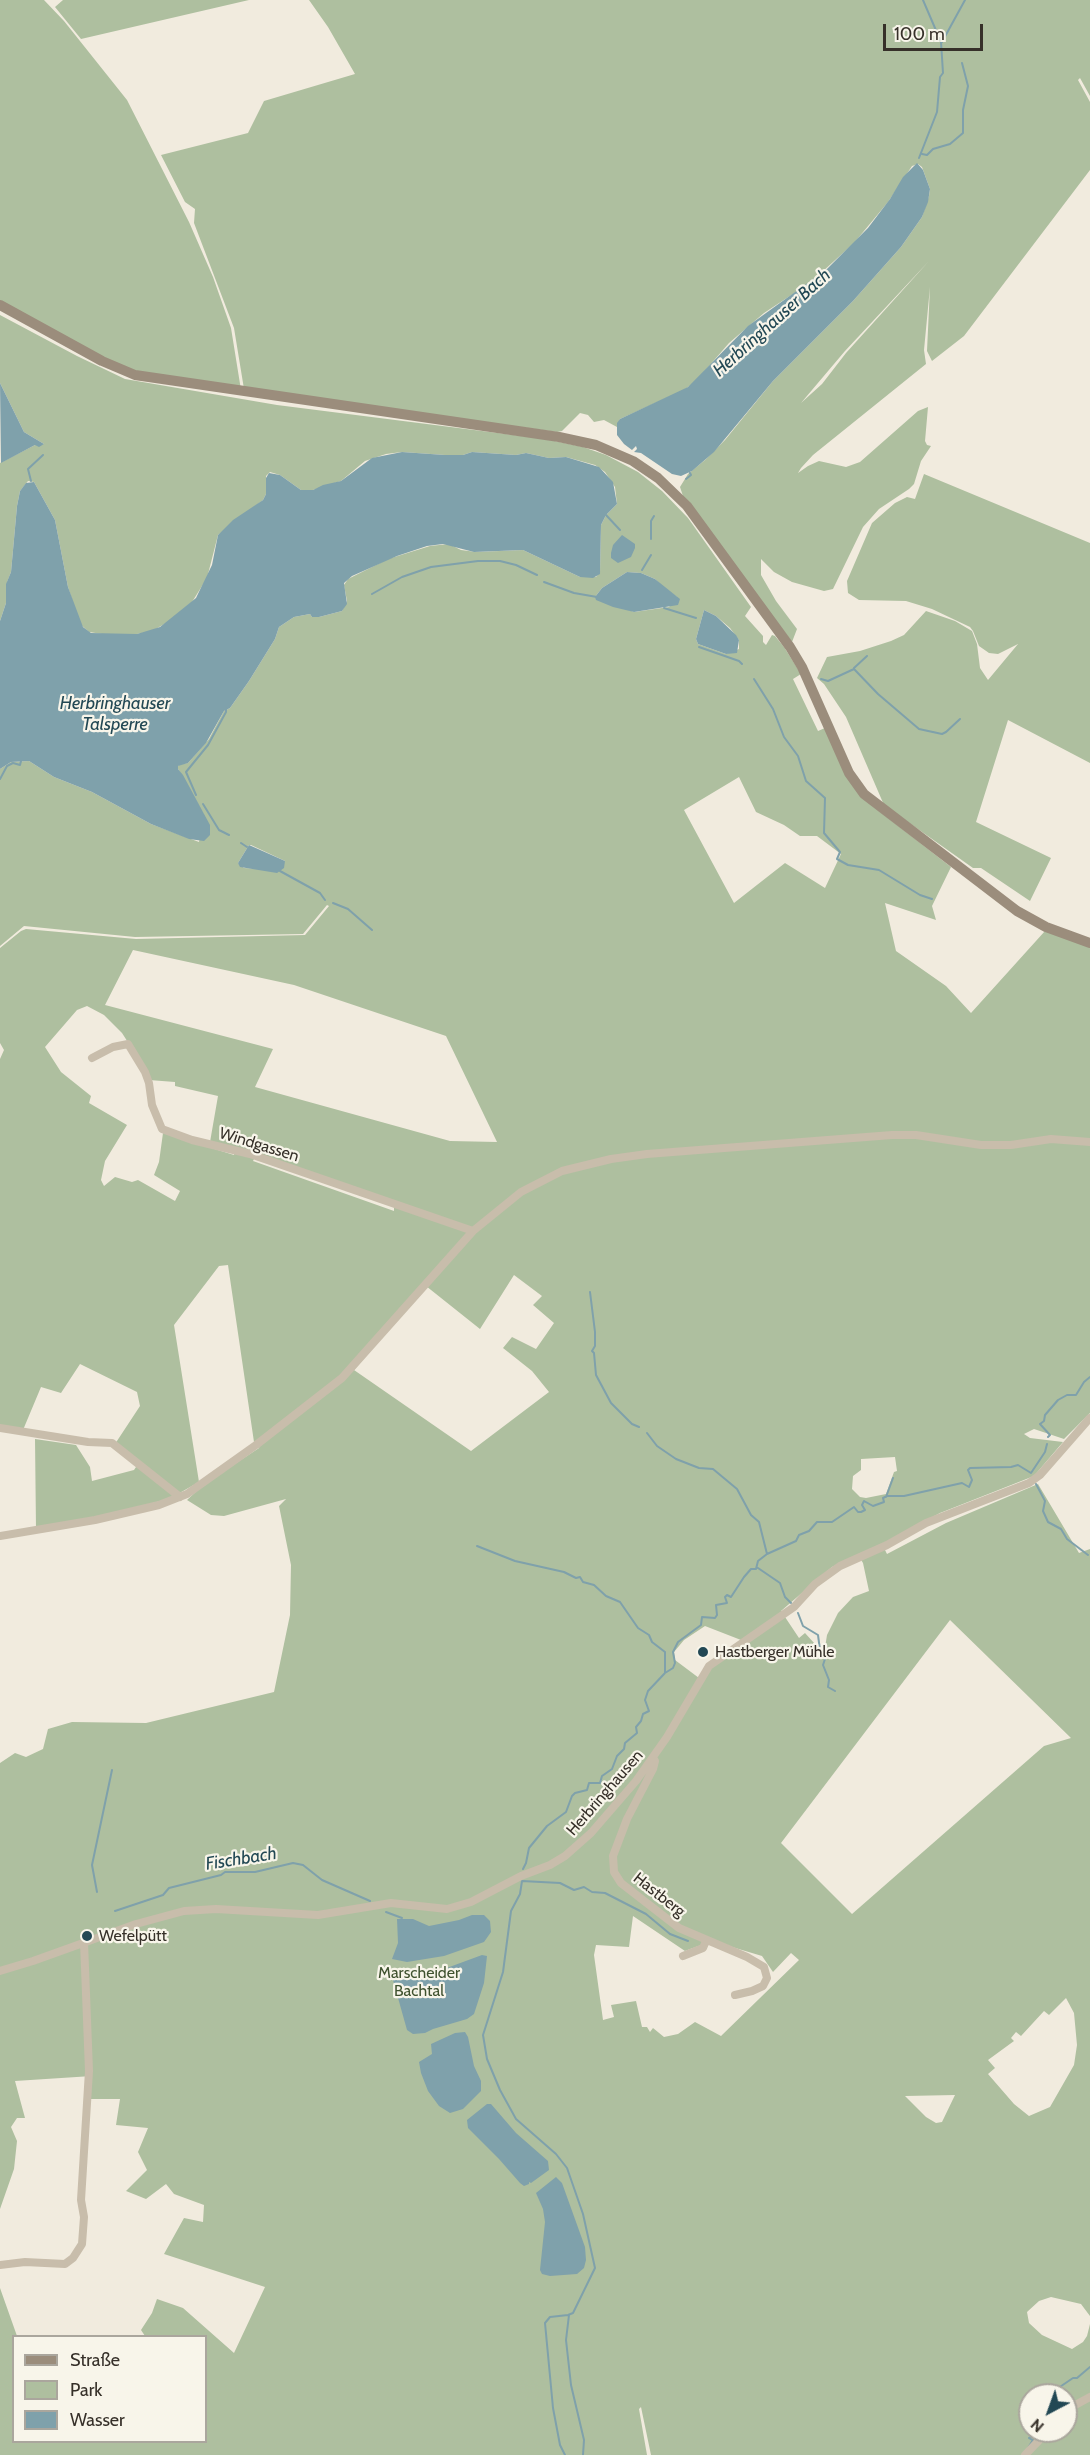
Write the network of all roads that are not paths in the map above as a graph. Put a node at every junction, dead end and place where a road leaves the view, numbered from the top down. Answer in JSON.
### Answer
{"nodes":[{"id":1,"x":0,"y":305,"type":"edge"},
{"id":2,"x":1090,"y":943,"type":"edge"},
{"id":3,"x":92,"y":1058,"type":"dead end"},
{"id":4,"x":1090,"y":1142,"type":"edge"},
{"id":5,"x":473,"y":1231,"type":"junction"},
{"id":6,"x":1090,"y":1418,"type":"edge"},
{"id":7,"x":0,"y":1428,"type":"edge"},
{"id":8,"x":180,"y":1497,"type":"junction"},
{"id":9,"x":0,"y":1536,"type":"edge"},
{"id":10,"x":653,"y":1758,"type":"junction"},
{"id":11,"x":706,"y":1941,"type":"junction"},
{"id":12,"x":84,"y":1942,"type":"junction"},
{"id":13,"x":682,"y":1956,"type":"dead end"},
{"id":14,"x":0,"y":1971,"type":"edge"},
{"id":15,"x":735,"y":1995,"type":"dead end"},
{"id":16,"x":0,"y":2265,"type":"edge"},
{"id":17,"x":1036,"y":2443,"type":"edge"},
{"id":18,"x":1025,"y":2455,"type":"edge"}],
"edges":[{"from":1,"to":2,"type":"main road"},
{"from":3,"to":5,"type":"street","name":"Windgassen"},
{"from":4,"to":5,"type":"street"},
{"from":5,"to":8,"type":"street"},
{"from":6,"to":10,"type":"street","name":"Herbringhausen"},
{"from":7,"to":8,"type":"street"},
{"from":8,"to":9,"type":"street"},
{"from":10,"to":11,"type":"street","name":"Hastberg"},
{"from":10,"to":12,"type":"street","name":"Herbringhausen"},
{"from":11,"to":13,"type":"street"},
{"from":11,"to":15,"type":"street","name":"Hastberg"},
{"from":12,"to":14,"type":"street","name":"Herbringhausen"},
{"from":12,"to":16,"type":"street"},
{"from":17,"to":18,"type":"street"}]}
